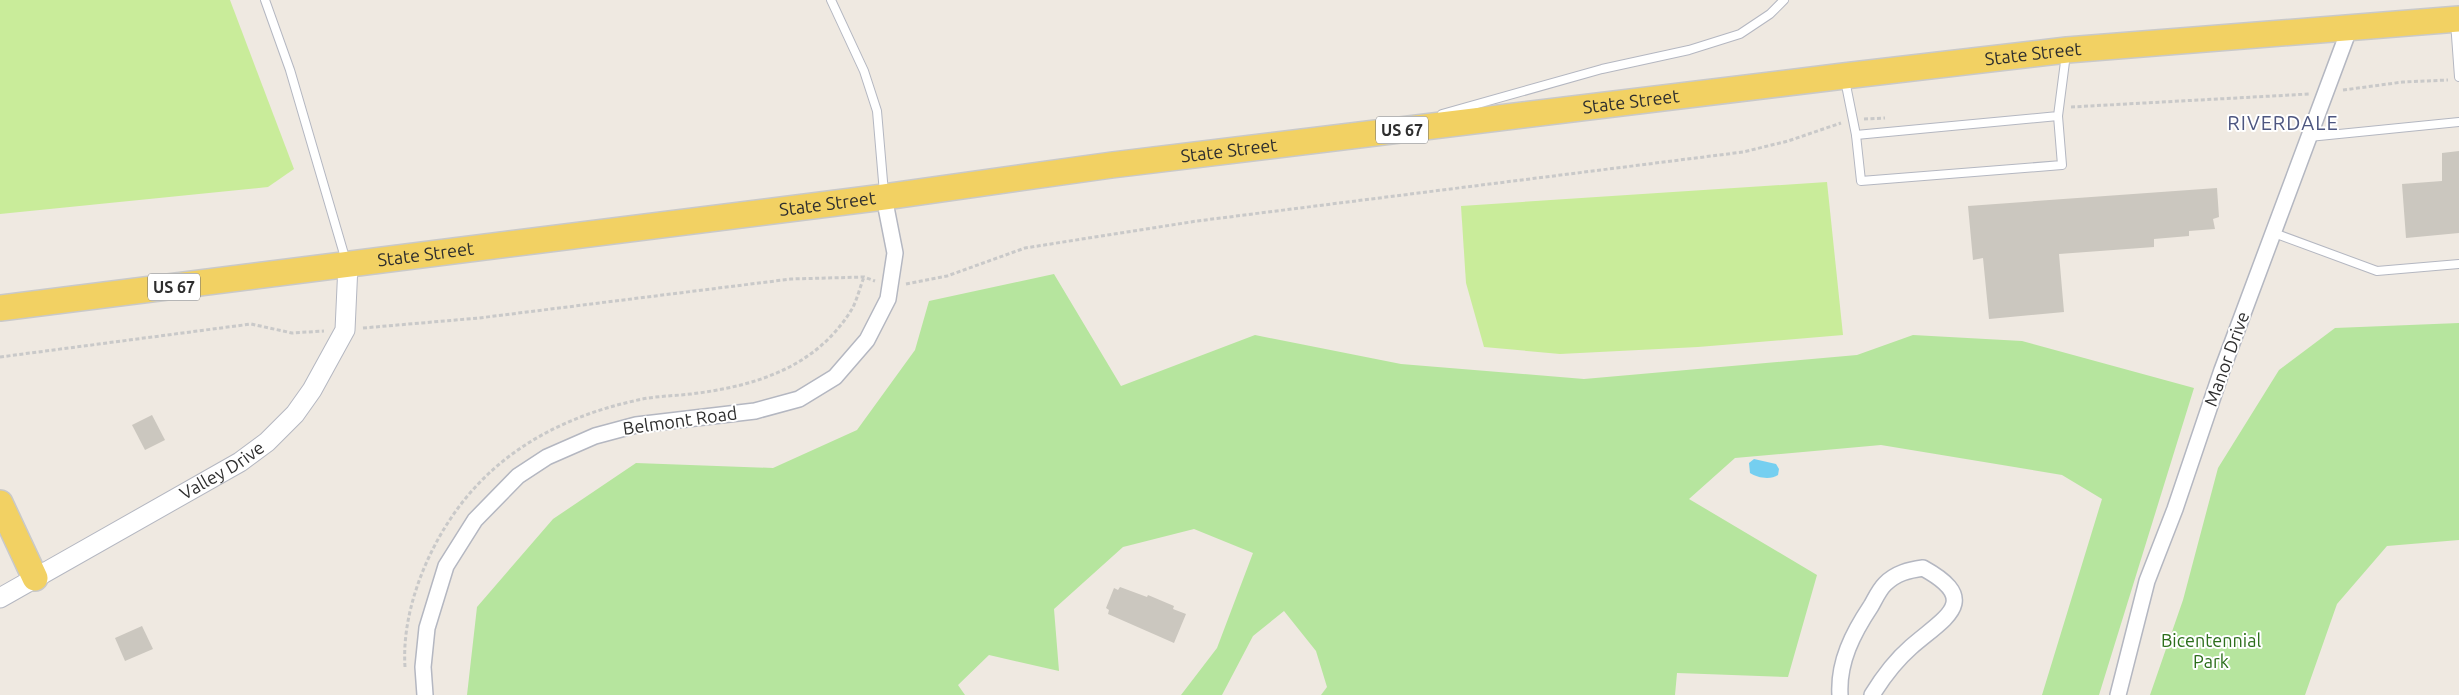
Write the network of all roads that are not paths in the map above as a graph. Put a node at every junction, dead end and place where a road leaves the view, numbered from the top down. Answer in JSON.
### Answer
{"nodes":[{"id":1,"x":265,"y":0,"type":"edge"},
{"id":2,"x":831,"y":0,"type":"edge"},
{"id":3,"x":1784,"y":0,"type":"edge"},
{"id":4,"x":2457,"y":19,"type":"edge"},
{"id":5,"x":2350,"y":27,"type":"junction"},
{"id":6,"x":2066,"y":50,"type":"junction"},
{"id":7,"x":1844,"y":76,"type":"junction"},
{"id":8,"x":2459,"y":77,"type":"edge"},
{"id":9,"x":2058,"y":112,"type":"junction"},
{"id":10,"x":1435,"y":116,"type":"dead end"},
{"id":11,"x":1426,"y":118,"type":"dead end"},
{"id":12,"x":2459,"y":122,"type":"edge"},
{"id":13,"x":1370,"y":134,"type":"junction"},
{"id":14,"x":1856,"y":135,"type":"junction"},
{"id":15,"x":2309,"y":137,"type":"junction"},
{"id":16,"x":884,"y":197,"type":"junction"},
{"id":17,"x":2274,"y":233,"type":"junction"},
{"id":18,"x":2459,"y":264,"type":"edge"},
{"id":19,"x":348,"y":265,"type":"junction"},
{"id":20,"x":0,"y":308,"type":"edge"},
{"id":21,"x":0,"y":503,"type":"edge"},
{"id":22,"x":35,"y":578,"type":"junction"},
{"id":23,"x":0,"y":598,"type":"edge"},
{"id":24,"x":425,"y":695,"type":"edge"},
{"id":25,"x":1840,"y":695,"type":"edge"},
{"id":26,"x":1872,"y":695,"type":"edge"},
{"id":27,"x":2118,"y":695,"type":"edge"}],
"edges":[{"from":1,"to":19,"type":"lane"},
{"from":2,"to":16,"type":"lane"},
{"from":3,"to":10,"type":"lane"},
{"from":4,"to":5,"type":"main road","name":"State Street","number":"US 67"},
{"from":4,"to":8,"type":"lane"},
{"from":5,"to":6,"type":"main road","name":"State Street","number":"US 67"},
{"from":5,"to":15,"type":"street","name":"Manor Drive"},
{"from":6,"to":7,"type":"main road","name":"State Street","number":"US 67"},
{"from":6,"to":9,"type":"lane"},
{"from":7,"to":13,"type":"main road","name":"State Street","number":"US 67"},
{"from":7,"to":14,"type":"lane"},
{"from":9,"to":14,"type":"lane"},
{"from":9,"to":14,"type":"lane"},
{"from":11,"to":13,"type":"lane"},
{"from":12,"to":15,"type":"lane"},
{"from":13,"to":16,"type":"main road","name":"State Street","number":"US 67"},
{"from":15,"to":17,"type":"street","name":"Manor Drive"},
{"from":16,"to":19,"type":"main road","name":"State Street","number":"US 67"},
{"from":16,"to":24,"type":"street","name":"Belmont Road"},
{"from":17,"to":18,"type":"lane"},
{"from":17,"to":27,"type":"street","name":"Manor Drive"},
{"from":19,"to":20,"type":"main road","name":"State Street","number":"US 67"},
{"from":19,"to":22,"type":"street","name":"Valley Drive"},
{"from":21,"to":22,"type":"main road"},
{"from":22,"to":23,"type":"street","name":"Valley Drive"},
{"from":25,"to":26,"type":"street"}]}
